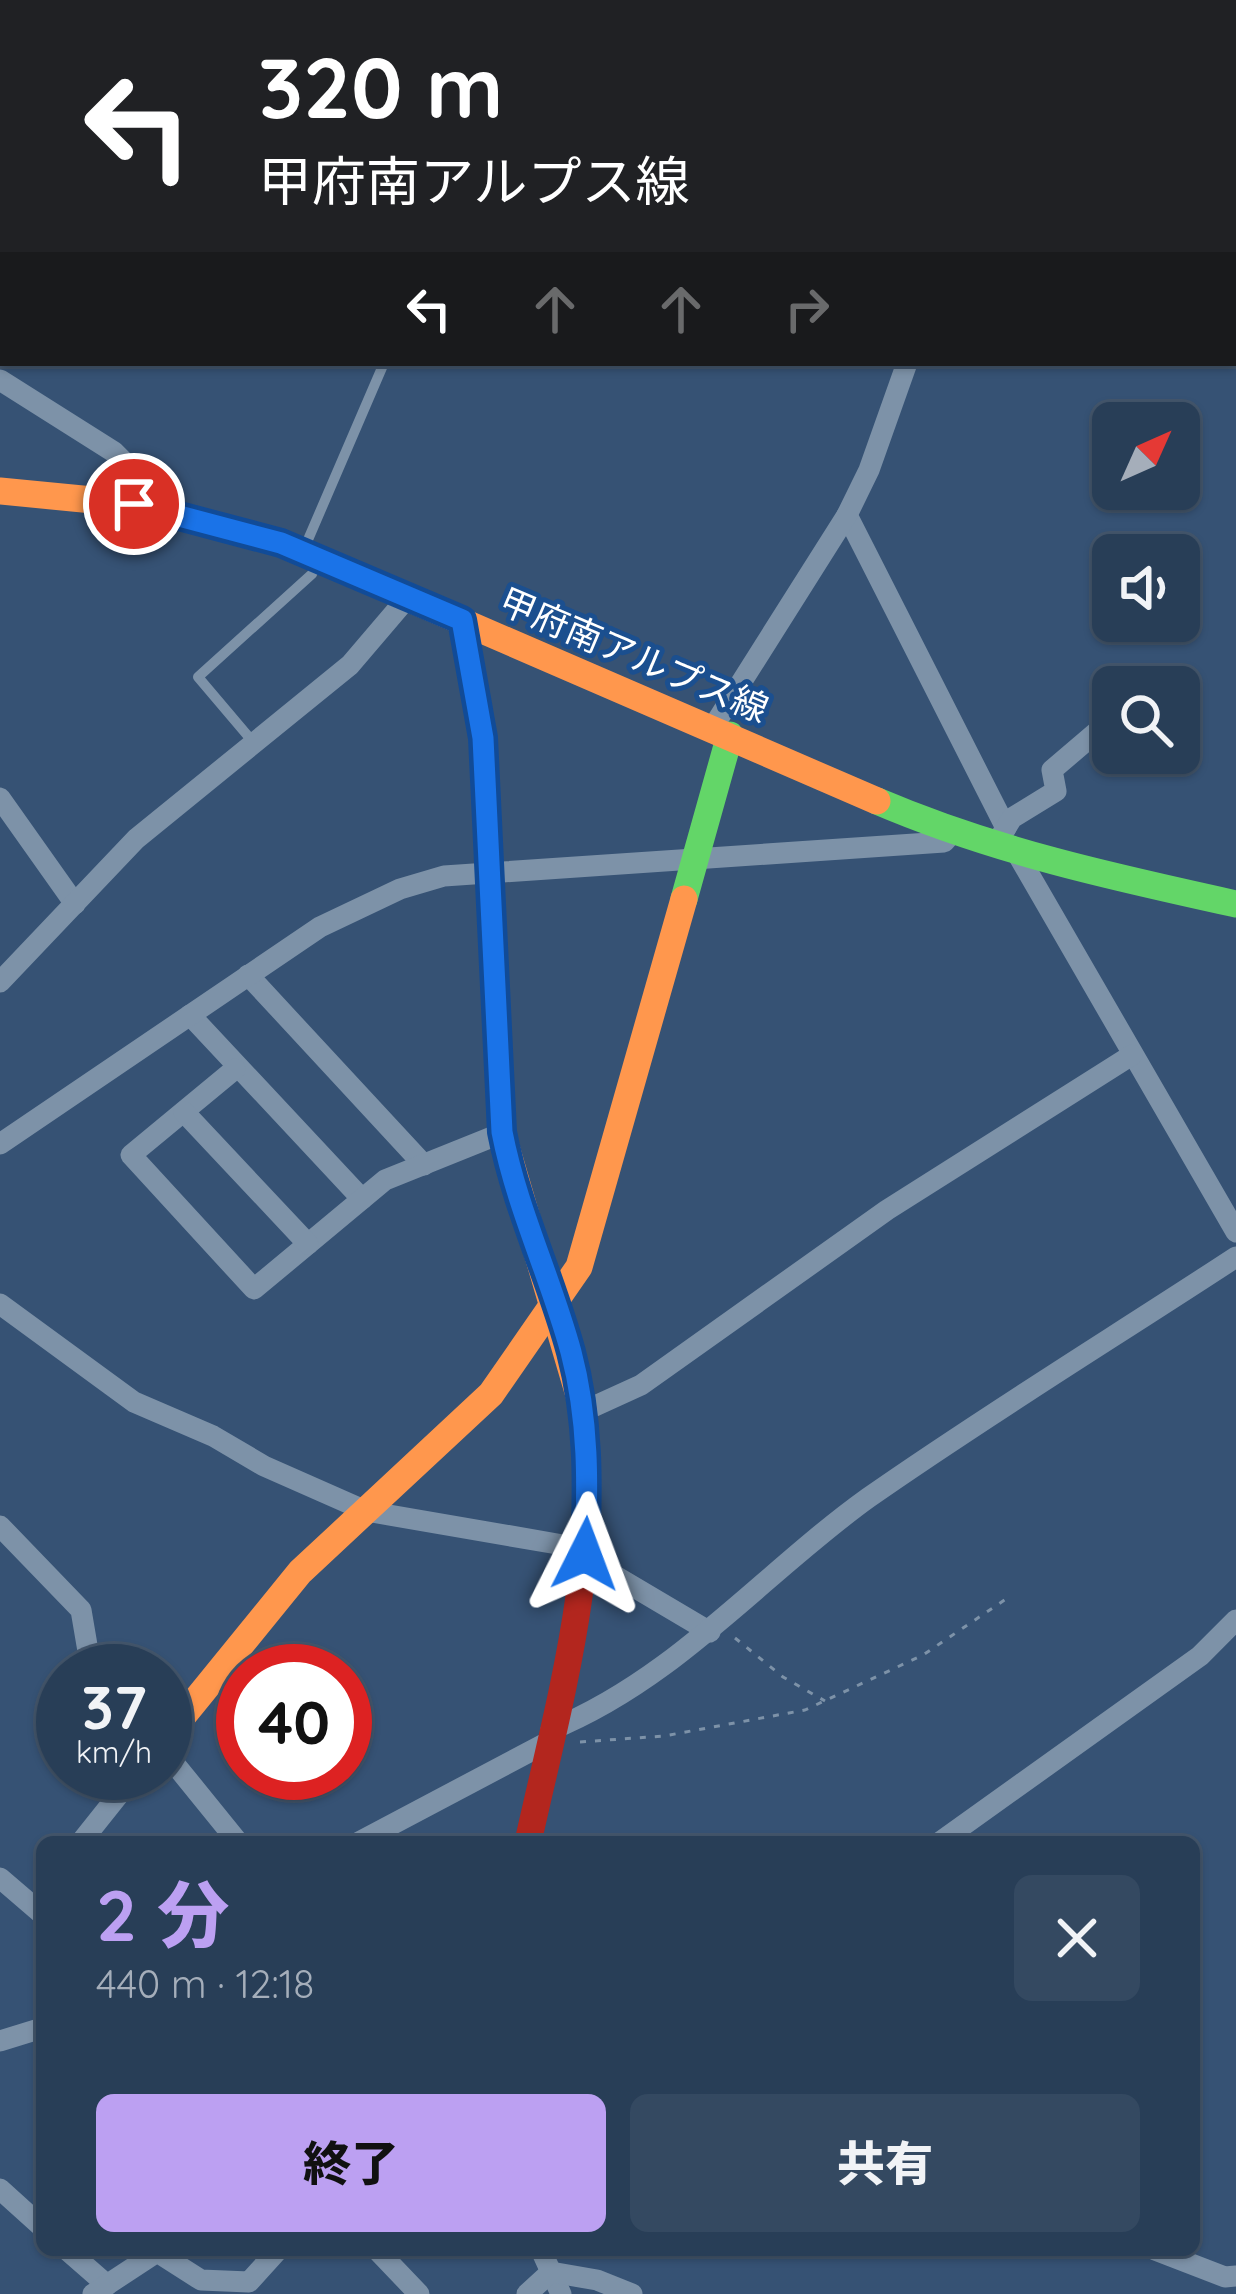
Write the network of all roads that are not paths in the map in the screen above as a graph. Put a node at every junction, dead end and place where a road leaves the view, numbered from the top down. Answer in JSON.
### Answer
{"nodes":[{"id":1,"x":383,"y":366,"type":"edge"},
{"id":2,"x":906,"y":366,"type":"edge"},
{"id":3,"x":0,"y":380,"type":"edge"},
{"id":4,"x":0,"y":491,"type":"edge"},
{"id":5,"x":174,"y":512,"type":"junction"},
{"id":6,"x":847,"y":515,"type":"junction"},
{"id":7,"x":311,"y":556,"type":"junction"},
{"id":8,"x":408,"y":597,"type":"junction"},
{"id":9,"x":462,"y":620,"type":"junction"},
{"id":10,"x":721,"y":731,"type":"junction"},
{"id":11,"x":1092,"y":736,"type":"edge"},
{"id":12,"x":254,"y":743,"type":"junction"},
{"id":13,"x":0,"y":799,"type":"edge"},
{"id":14,"x":952,"y":833,"type":"junction"},
{"id":15,"x":1006,"y":844,"type":"junction"},
{"id":16,"x":696,"y":858,"type":"junction"},
{"id":17,"x":491,"y":872,"type":"junction"},
{"id":18,"x":75,"y":904,"type":"junction"},
{"id":19,"x":1236,"y":904,"type":"edge"},
{"id":20,"x":248,"y":975,"type":"junction"},
{"id":21,"x":0,"y":982,"type":"edge"},
{"id":22,"x":190,"y":1015,"type":"junction"},
{"id":23,"x":1132,"y":1055,"type":"junction"},
{"id":24,"x":235,"y":1069,"type":"junction"},
{"id":25,"x":184,"y":1112,"type":"junction"},
{"id":26,"x":502,"y":1132,"type":"junction"},
{"id":27,"x":0,"y":1144,"type":"edge"},
{"id":28,"x":424,"y":1165,"type":"junction"},
{"id":29,"x":362,"y":1199,"type":"junction"},
{"id":30,"x":1236,"y":1232,"type":"edge"},
{"id":31,"x":308,"y":1244,"type":"junction"},
{"id":32,"x":1236,"y":1256,"type":"edge"},
{"id":33,"x":554,"y":1300,"type":"junction"},
{"id":34,"x":0,"y":1304,"type":"edge"},
{"id":35,"x":584,"y":1411,"type":"junction"},
{"id":36,"x":366,"y":1511,"type":"junction"},
{"id":37,"x":0,"y":1526,"type":"edge"},
{"id":38,"x":585,"y":1554,"type":"junction"},
{"id":39,"x":1236,"y":1620,"type":"edge"},
{"id":40,"x":716,"y":1628,"type":"junction"},
{"id":41,"x":86,"y":1644,"type":"edge"},
{"id":42,"x":192,"y":1705,"type":"edge"},
{"id":43,"x":550,"y":1736,"type":"junction"},
{"id":44,"x":192,"y":1785,"type":"edge"},
{"id":45,"x":114,"y":1800,"type":"edge"},
{"id":46,"x":86,"y":1836,"type":"edge"},
{"id":47,"x":233,"y":1836,"type":"edge"},
{"id":48,"x":370,"y":1836,"type":"edge"},
{"id":49,"x":529,"y":1836,"type":"edge"},
{"id":50,"x":948,"y":1836,"type":"edge"},
{"id":51,"x":0,"y":1878,"type":"edge"},
{"id":52,"x":36,"y":1908,"type":"edge"},
{"id":53,"x":36,"y":2030,"type":"edge"},
{"id":54,"x":0,"y":2042,"type":"edge"},
{"id":55,"x":0,"y":2189,"type":"edge"},
{"id":56,"x":36,"y":2222,"type":"edge"},
{"id":57,"x":73,"y":2256,"type":"edge"},
{"id":58,"x":151,"y":2256,"type":"edge"},
{"id":59,"x":164,"y":2256,"type":"edge"},
{"id":60,"x":273,"y":2256,"type":"edge"},
{"id":61,"x":383,"y":2256,"type":"edge"},
{"id":62,"x":544,"y":2256,"type":"edge"},
{"id":63,"x":1171,"y":2256,"type":"edge"},
{"id":64,"x":551,"y":2272,"type":"junction"},
{"id":65,"x":1236,"y":2276,"type":"edge"},
{"id":66,"x":100,"y":2290,"type":"edge"},
{"id":67,"x":418,"y":2294,"type":"edge"},
{"id":68,"x":527,"y":2294,"type":"edge"},
{"id":69,"x":561,"y":2294,"type":"edge"},
{"id":70,"x":632,"y":2294,"type":"edge"}],
"edges":[{"from":1,"to":7,"type":"lane"},
{"from":2,"to":6,"type":"street"},
{"from":3,"to":5,"type":"street"},
{"from":4,"to":5,"type":"street","name":"甲府南アルプス線"},
{"from":5,"to":7,"type":"street","name":"甲府南アルプス線"},
{"from":6,"to":10,"type":"street"},
{"from":6,"to":15,"type":"street"},
{"from":7,"to":8,"type":"street","name":"甲府南アルプス線"},
{"from":7,"to":12,"type":"lane"},
{"from":8,"to":9,"type":"street","name":"甲府南アルプス線"},
{"from":8,"to":12,"type":"street"},
{"from":9,"to":10,"type":"street","name":"甲府南アルプス線"},
{"from":9,"to":17,"type":"street"},
{"from":10,"to":14,"type":"street","name":"甲府南アルプス線"},
{"from":10,"to":16,"type":"street"},
{"from":11,"to":15,"type":"street"},
{"from":12,"to":18,"type":"street"},
{"from":13,"to":18,"type":"street"},
{"from":14,"to":15,"type":"street","name":"甲府南アルプス線"},
{"from":14,"to":16,"type":"street"},
{"from":15,"to":19,"type":"street","name":"甲府南アルプス線"},
{"from":15,"to":23,"type":"street"},
{"from":16,"to":17,"type":"street"},
{"from":16,"to":33,"type":"street"},
{"from":17,"to":20,"type":"street"},
{"from":17,"to":26,"type":"street"},
{"from":18,"to":21,"type":"street"},
{"from":20,"to":22,"type":"street"},
{"from":20,"to":28,"type":"street"},
{"from":22,"to":24,"type":"street"},
{"from":22,"to":27,"type":"street"},
{"from":23,"to":30,"type":"street"},
{"from":23,"to":35,"type":"street"},
{"from":24,"to":25,"type":"street"},
{"from":24,"to":29,"type":"street"},
{"from":25,"to":31,"type":"street"},
{"from":25,"to":31,"type":"street"},
{"from":26,"to":28,"type":"street"},
{"from":26,"to":33,"type":"street"},
{"from":28,"to":29,"type":"street"},
{"from":29,"to":31,"type":"street"},
{"from":32,"to":40,"type":"street"},
{"from":33,"to":35,"type":"street"},
{"from":33,"to":36,"type":"street"},
{"from":34,"to":36,"type":"street"},
{"from":35,"to":38,"type":"street"},
{"from":36,"to":38,"type":"street"},
{"from":36,"to":42,"type":"street"},
{"from":37,"to":41,"type":"street"},
{"from":38,"to":40,"type":"street"},
{"from":38,"to":43,"type":"street"},
{"from":39,"to":50,"type":"street"},
{"from":40,"to":43,"type":"street"},
{"from":43,"to":48,"type":"street"},
{"from":43,"to":49,"type":"street"},
{"from":44,"to":47,"type":"street"},
{"from":45,"to":46,"type":"street"},
{"from":51,"to":52,"type":"street"},
{"from":53,"to":54,"type":"street"},
{"from":55,"to":56,"type":"street"},
{"from":57,"to":66,"type":"street"},
{"from":58,"to":66,"type":"street"},
{"from":59,"to":60,"type":"street"},
{"from":61,"to":67,"type":"street"},
{"from":62,"to":64,"type":"street"},
{"from":63,"to":65,"type":"street"},
{"from":64,"to":68,"type":"street"},
{"from":64,"to":69,"type":"street"},
{"from":64,"to":70,"type":"street"}]}
